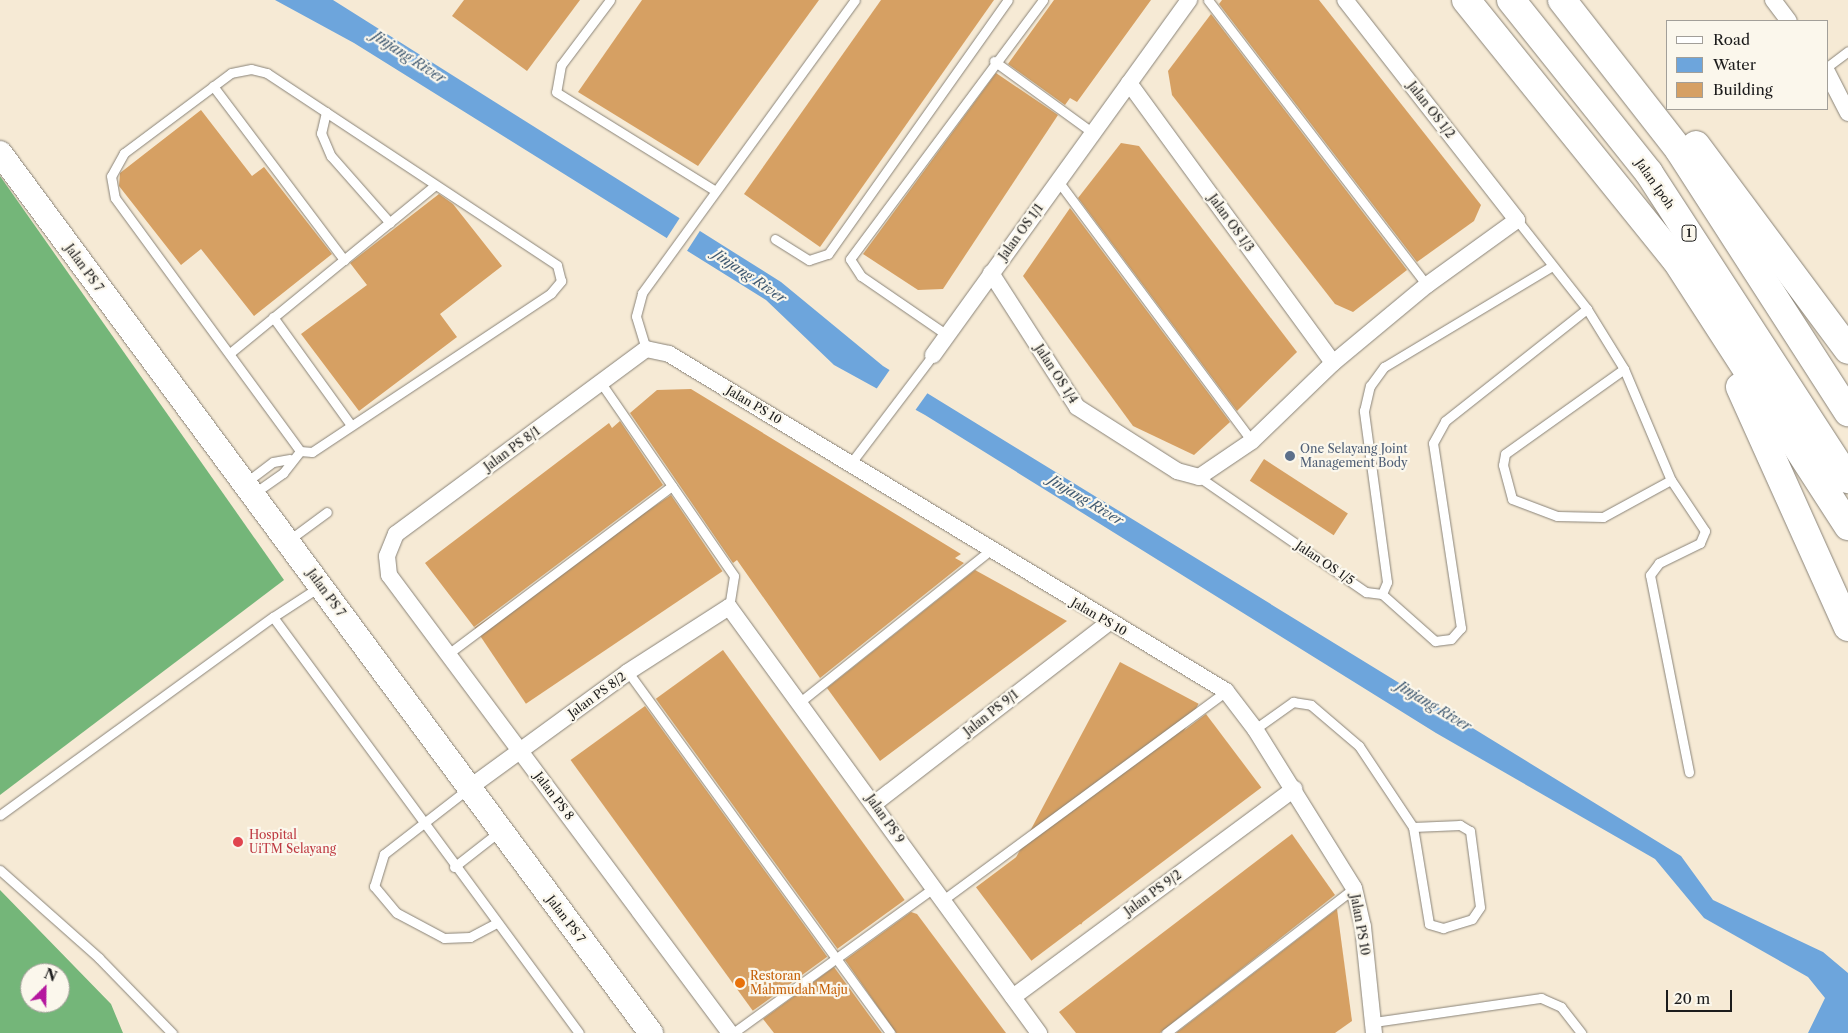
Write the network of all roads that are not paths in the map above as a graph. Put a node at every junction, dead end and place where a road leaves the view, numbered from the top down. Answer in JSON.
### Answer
{"nodes":[{"id":1,"x":610,"y":0,"type":"edge"},
{"id":2,"x":855,"y":0,"type":"edge"},
{"id":3,"x":1008,"y":0,"type":"edge"},
{"id":4,"x":1042,"y":0,"type":"edge"},
{"id":5,"x":1189,"y":0,"type":"edge"},
{"id":6,"x":1208,"y":0,"type":"edge"},
{"id":7,"x":1344,"y":0,"type":"edge"},
{"id":8,"x":1466,"y":0,"type":"edge"},
{"id":9,"x":1511,"y":0,"type":"edge"},
{"id":10,"x":1562,"y":0,"type":"edge"},
{"id":11,"x":1574,"y":0,"type":"edge"},
{"id":12,"x":1773,"y":0,"type":"edge"},
{"id":13,"x":1788,"y":20,"type":"edge"},
{"id":14,"x":1848,"y":51,"type":"edge"},
{"id":15,"x":994,"y":61,"type":"junction"},
{"id":16,"x":1828,"y":66,"type":"edge"},
{"id":17,"x":1828,"y":74,"type":"edge"},
{"id":18,"x":1129,"y":83,"type":"junction"},
{"id":19,"x":213,"y":86,"type":"junction"},
{"id":20,"x":1666,"y":108,"type":"edge"},
{"id":21,"x":1668,"y":110,"type":"edge"},
{"id":22,"x":326,"y":112,"type":"junction"},
{"id":23,"x":1848,"y":113,"type":"edge"},
{"id":24,"x":1093,"y":133,"type":"junction"},
{"id":25,"x":0,"y":153,"type":"edge"},
{"id":26,"x":1058,"y":181,"type":"junction"},
{"id":27,"x":434,"y":186,"type":"junction"},
{"id":28,"x":714,"y":190,"type":"junction"},
{"id":29,"x":1629,"y":197,"type":"junction"},
{"id":30,"x":1517,"y":220,"type":"junction"},
{"id":31,"x":390,"y":222,"type":"junction"},
{"id":32,"x":775,"y":239,"type":"dead end"},
{"id":33,"x":344,"y":260,"type":"junction"},
{"id":34,"x":1552,"y":266,"type":"junction"},
{"id":35,"x":991,"y":272,"type":"junction"},
{"id":36,"x":1427,"y":285,"type":"junction"},
{"id":37,"x":1587,"y":309,"type":"junction"},
{"id":38,"x":272,"y":317,"type":"junction"},
{"id":39,"x":947,"y":335,"type":"junction"},
{"id":40,"x":646,"y":349,"type":"junction"},
{"id":41,"x":1848,"y":350,"type":"edge"},
{"id":42,"x":230,"y":353,"type":"junction"},
{"id":43,"x":933,"y":355,"type":"joint"},
{"id":44,"x":1333,"y":363,"type":"junction"},
{"id":45,"x":1624,"y":369,"type":"junction"},
{"id":46,"x":601,"y":383,"type":"junction"},
{"id":47,"x":1848,"y":412,"type":"edge"},
{"id":48,"x":351,"y":425,"type":"junction"},
{"id":49,"x":1252,"y":441,"type":"junction"},
{"id":50,"x":300,"y":451,"type":"junction"},
{"id":51,"x":290,"y":459,"type":"junction"},
{"id":52,"x":851,"y":463,"type":"junction"},
{"id":53,"x":1199,"y":477,"type":"junction"},
{"id":54,"x":1848,"y":479,"type":"edge"},
{"id":55,"x":1671,"y":480,"type":"junction"},
{"id":56,"x":672,"y":486,"type":"junction"},
{"id":57,"x":247,"y":490,"type":"junction"},
{"id":58,"x":326,"y":512,"type":"dead end"},
{"id":59,"x":1848,"y":526,"type":"edge"},
{"id":60,"x":288,"y":541,"type":"junction"},
{"id":61,"x":989,"y":550,"type":"junction"},
{"id":62,"x":387,"y":556,"type":"joint"},
{"id":63,"x":321,"y":586,"type":"junction"},
{"id":64,"x":1382,"y":594,"type":"junction"},
{"id":65,"x":729,"y":608,"type":"junction"},
{"id":66,"x":273,"y":617,"type":"junction"},
{"id":67,"x":1108,"y":623,"type":"junction"},
{"id":68,"x":1848,"y":627,"type":"edge"},
{"id":69,"x":448,"y":654,"type":"junction"},
{"id":70,"x":628,"y":672,"type":"junction"},
{"id":71,"x":1226,"y":691,"type":"junction"},
{"id":72,"x":800,"y":702,"type":"junction"},
{"id":73,"x":1255,"y":729,"type":"junction"},
{"id":74,"x":520,"y":751,"type":"junction"},
{"id":75,"x":1689,"y":772,"type":"dead end"},
{"id":76,"x":469,"y":788,"type":"junction"},
{"id":77,"x":1294,"y":789,"type":"junction"},
{"id":78,"x":874,"y":804,"type":"junction"},
{"id":79,"x":0,"y":816,"type":"edge"},
{"id":80,"x":422,"y":824,"type":"junction"},
{"id":81,"x":1413,"y":827,"type":"junction"},
{"id":82,"x":500,"y":830,"type":"junction"},
{"id":83,"x":454,"y":867,"type":"junction"},
{"id":84,"x":0,"y":870,"type":"edge"},
{"id":85,"x":1354,"y":888,"type":"junction"},
{"id":86,"x":938,"y":894,"type":"junction"},
{"id":87,"x":496,"y":923,"type":"junction"},
{"id":88,"x":837,"y":959,"type":"junction"},
{"id":89,"x":1013,"y":997,"type":"junction"},
{"id":90,"x":1374,"y":1027,"type":"edge"},
{"id":91,"x":172,"y":1033,"type":"edge"},
{"id":92,"x":579,"y":1033,"type":"edge"},
{"id":93,"x":651,"y":1033,"type":"edge"},
{"id":94,"x":732,"y":1033,"type":"edge"},
{"id":95,"x":890,"y":1033,"type":"edge"},
{"id":96,"x":1039,"y":1033,"type":"edge"},
{"id":97,"x":1166,"y":1033,"type":"edge"},
{"id":98,"x":1580,"y":1033,"type":"edge"}],
"edges":[{"from":1,"to":28,"type":"lane"},
{"from":2,"to":28,"type":"lane"},
{"from":3,"to":32,"type":"lane"},
{"from":4,"to":15,"type":"lane"},
{"from":5,"to":18,"type":"street","name":"Jalan OS 1/1"},
{"from":6,"to":36,"type":"lane"},
{"from":7,"to":30,"type":"street","name":"Jalan OS 1/2"},
{"from":8,"to":29,"type":"highway"},
{"from":9,"to":54,"type":"highway","name":"Jalan Ipoh","number":"1"},
{"from":10,"to":47,"type":"highway"},
{"from":11,"to":20,"type":"highway"},
{"from":12,"to":13,"type":"street"},
{"from":14,"to":16,"type":"lane"},
{"from":15,"to":24,"type":"lane"},
{"from":15,"to":39,"type":"lane"},
{"from":17,"to":23,"type":"street"},
{"from":18,"to":24,"type":"street","name":"Jalan OS 1/1"},
{"from":18,"to":44,"type":"street","name":"Jalan OS 1/3"},
{"from":19,"to":22,"type":"lane"},
{"from":19,"to":33,"type":"lane"},
{"from":19,"to":42,"type":"lane"},
{"from":21,"to":41,"type":"highway"},
{"from":22,"to":27,"type":"lane"},
{"from":22,"to":31,"type":"lane"},
{"from":24,"to":26,"type":"street","name":"Jalan OS 1/1"},
{"from":25,"to":57,"type":"street","name":"Jalan PS 7"},
{"from":26,"to":35,"type":"street","name":"Jalan OS 1/1"},
{"from":26,"to":49,"type":"lane"},
{"from":27,"to":31,"type":"lane"},
{"from":27,"to":48,"type":"lane"},
{"from":28,"to":40,"type":"lane"},
{"from":29,"to":59,"type":"highway"},
{"from":29,"to":68,"type":"highway"},
{"from":30,"to":34,"type":"lane"},
{"from":30,"to":36,"type":"street"},
{"from":31,"to":33,"type":"lane"},
{"from":33,"to":38,"type":"lane"},
{"from":34,"to":37,"type":"lane"},
{"from":34,"to":64,"type":"lane"},
{"from":35,"to":39,"type":"street","name":"Jalan OS 1/1"},
{"from":35,"to":53,"type":"street","name":"Jalan OS 1/4"},
{"from":36,"to":44,"type":"street"},
{"from":37,"to":45,"type":"lane"},
{"from":37,"to":64,"type":"lane","name":"Jalan OS 1/5"},
{"from":38,"to":42,"type":"lane"},
{"from":38,"to":48,"type":"lane"},
{"from":39,"to":43,"type":"street","name":"Jalan OS 1/1"},
{"from":40,"to":46,"type":"street","name":"Jalan PS 8/1"},
{"from":40,"to":52,"type":"street","name":"Jalan PS 10"},
{"from":42,"to":50,"type":"lane"},
{"from":43,"to":52,"type":"lane","name":"Jalan OS 1/1"},
{"from":44,"to":49,"type":"street"},
{"from":45,"to":55,"type":"lane"},
{"from":45,"to":55,"type":"lane"},
{"from":46,"to":56,"type":"lane"},
{"from":46,"to":62,"type":"street","name":"Jalan PS 8/1"},
{"from":48,"to":50,"type":"lane"},
{"from":49,"to":53,"type":"street"},
{"from":50,"to":51,"type":"lane"},
{"from":51,"to":57,"type":"lane"},
{"from":51,"to":57,"type":"lane"},
{"from":52,"to":61,"type":"street","name":"Jalan PS 10"},
{"from":53,"to":64,"type":"lane","name":"Jalan OS 1/5"},
{"from":55,"to":75,"type":"lane"},
{"from":56,"to":65,"type":"lane"},
{"from":56,"to":69,"type":"lane"},
{"from":57,"to":60,"type":"street","name":"Jalan PS 7"},
{"from":58,"to":60,"type":"lane"},
{"from":60,"to":63,"type":"street","name":"Jalan PS 7"},
{"from":61,"to":67,"type":"street","name":"Jalan PS 10"},
{"from":61,"to":72,"type":"lane"},
{"from":62,"to":69,"type":"street","name":"Jalan PS 8"},
{"from":63,"to":66,"type":"lane"},
{"from":63,"to":76,"type":"street","name":"Jalan PS 7"},
{"from":65,"to":70,"type":"street","name":"Jalan PS 8/2"},
{"from":65,"to":72,"type":"street","name":"Jalan PS 9"},
{"from":66,"to":79,"type":"lane"},
{"from":66,"to":80,"type":"lane"},
{"from":67,"to":71,"type":"street","name":"Jalan PS 10"},
{"from":67,"to":78,"type":"street","name":"Jalan PS 9/1"},
{"from":69,"to":74,"type":"street","name":"Jalan PS 8"},
{"from":70,"to":74,"type":"street","name":"Jalan PS 8/2"},
{"from":70,"to":88,"type":"lane"},
{"from":71,"to":73,"type":"street","name":"Jalan PS 10"},
{"from":71,"to":86,"type":"lane"},
{"from":72,"to":78,"type":"street","name":"Jalan PS 9"},
{"from":73,"to":77,"type":"street","name":"Jalan PS 10"},
{"from":73,"to":81,"type":"lane"},
{"from":74,"to":76,"type":"street","name":"Jalan PS 8/2"},
{"from":74,"to":94,"type":"street","name":"Jalan PS 8"},
{"from":76,"to":80,"type":"lane"},
{"from":76,"to":82,"type":"street","name":"Jalan PS 7"},
{"from":77,"to":85,"type":"street","name":"Jalan PS 10"},
{"from":77,"to":89,"type":"street","name":"Jalan PS 9/2"},
{"from":78,"to":86,"type":"street","name":"Jalan PS 9"},
{"from":80,"to":83,"type":"lane"},
{"from":80,"to":87,"type":"lane"},
{"from":81,"to":81,"type":"lane"},
{"from":82,"to":83,"type":"lane"},
{"from":82,"to":93,"type":"street","name":"Jalan PS 7"},
{"from":83,"to":87,"type":"lane"},
{"from":84,"to":91,"type":"lane"},
{"from":85,"to":90,"type":"street","name":"Jalan PS 10"},
{"from":85,"to":97,"type":"lane"},
{"from":86,"to":88,"type":"lane"},
{"from":86,"to":89,"type":"street","name":"Jalan PS 9"},
{"from":87,"to":92,"type":"lane"},
{"from":88,"to":94,"type":"lane"},
{"from":88,"to":95,"type":"lane"},
{"from":89,"to":96,"type":"street","name":"Jalan PS 9"},
{"from":90,"to":98,"type":"lane"}]}
